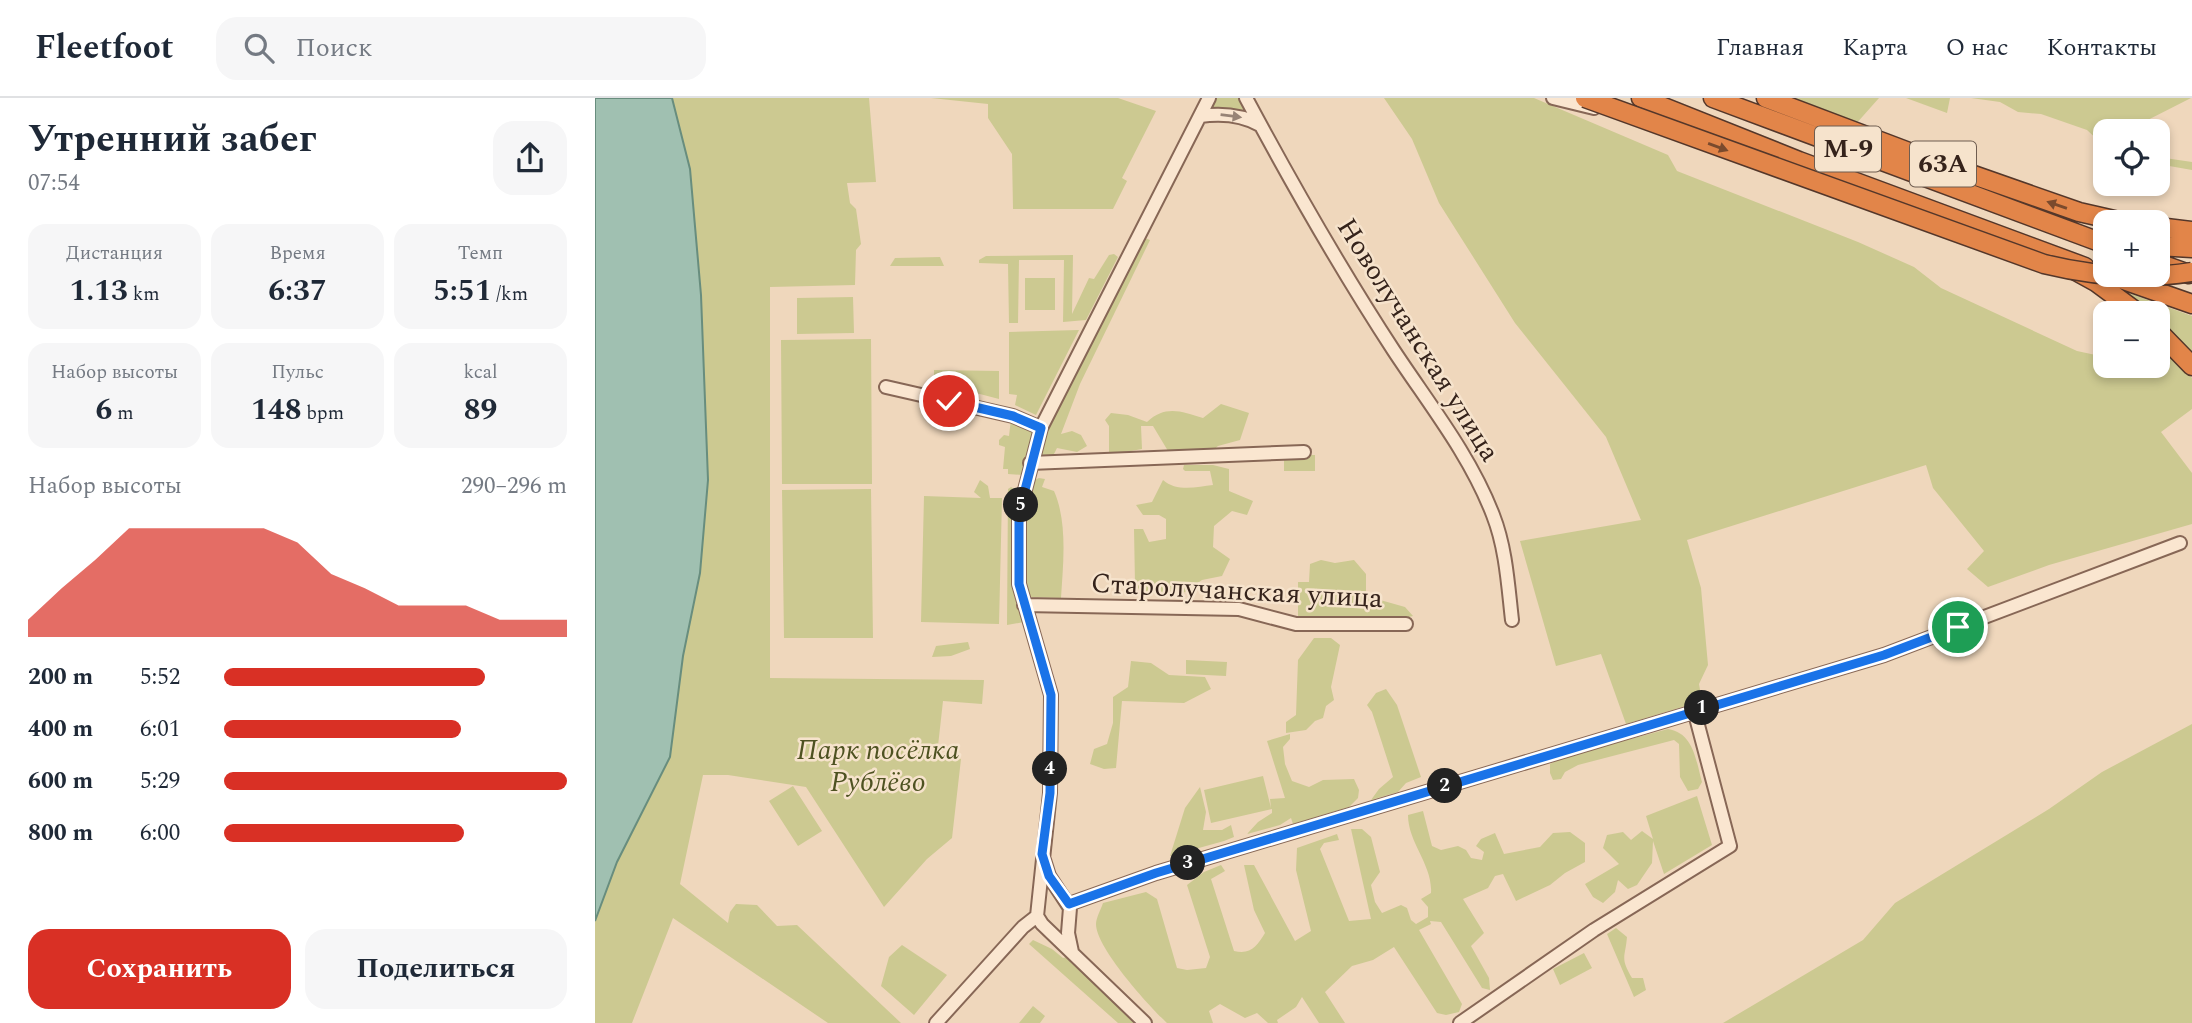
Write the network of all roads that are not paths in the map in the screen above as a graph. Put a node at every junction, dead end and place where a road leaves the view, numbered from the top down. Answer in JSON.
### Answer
{"nodes":[{"id":1,"x":1209,"y":98,"type":"edge"},
{"id":2,"x":1246,"y":98,"type":"edge"},
{"id":3,"x":1553,"y":98,"type":"edge"},
{"id":4,"x":1585,"y":98,"type":"edge"},
{"id":5,"x":1641,"y":98,"type":"edge"},
{"id":6,"x":1713,"y":98,"type":"edge"},
{"id":7,"x":1766,"y":98,"type":"edge"},
{"id":8,"x":1200,"y":117,"type":"junction"},
{"id":9,"x":1261,"y":125,"type":"junction"},
{"id":10,"x":1717,"y":129,"type":"junction"},
{"id":11,"x":2093,"y":215,"type":"edge"},
{"id":12,"x":2057,"y":228,"type":"junction"},
{"id":13,"x":2170,"y":228,"type":"edge"},
{"id":14,"x":2192,"y":231,"type":"edge"},
{"id":15,"x":2093,"y":236,"type":"edge"},
{"id":16,"x":2093,"y":240,"type":"edge"},
{"id":17,"x":2025,"y":246,"type":"junction"},
{"id":18,"x":2170,"y":247,"type":"edge"},
{"id":19,"x":2192,"y":248,"type":"edge"},
{"id":20,"x":2170,"y":267,"type":"edge"},
{"id":21,"x":2093,"y":269,"type":"edge"},
{"id":22,"x":2192,"y":274,"type":"edge"},
{"id":23,"x":2144,"y":287,"type":"edge"},
{"id":24,"x":2122,"y":301,"type":"edge"},
{"id":25,"x":2192,"y":304,"type":"edge"},
{"id":26,"x":2170,"y":343,"type":"edge"},
{"id":27,"x":2192,"y":366,"type":"edge"},
{"id":28,"x":885,"y":387,"type":"dead end"},
{"id":29,"x":1041,"y":428,"type":"junction"},
{"id":30,"x":1304,"y":452,"type":"dead end"},
{"id":31,"x":1030,"y":463,"type":"junction"},
{"id":32,"x":2180,"y":543,"type":"dead end"},
{"id":33,"x":1024,"y":605,"type":"junction"},
{"id":34,"x":1512,"y":620,"type":"dead end"},
{"id":35,"x":1406,"y":624,"type":"dead end"},
{"id":36,"x":1694,"y":710,"type":"junction"},
{"id":37,"x":1042,"y":854,"type":"junction"},
{"id":38,"x":1067,"y":902,"type":"junction"},
{"id":39,"x":1037,"y":911,"type":"junction"},
{"id":40,"x":1070,"y":918,"type":"junction"},
{"id":41,"x":1045,"y":927,"type":"junction"},
{"id":42,"x":1074,"y":955,"type":"junction"},
{"id":43,"x":936,"y":1023,"type":"edge"},
{"id":44,"x":1145,"y":1023,"type":"edge"},
{"id":45,"x":1460,"y":1023,"type":"edge"}],
"edges":[{"from":1,"to":8,"type":"street"},
{"from":2,"to":9,"type":"street","name":"Новолучанская улица"},
{"from":3,"to":10,"type":"street"},
{"from":4,"to":22,"type":"highway","one_way":true,"bridge":true},
{"from":5,"to":10,"type":"highway","number":"М-9"},
{"from":6,"to":12,"type":"highway","number":"М-9"},
{"from":11,"to":7,"type":"highway","number":"63A","one_way":true},
{"from":8,"to":9,"type":"street","one_way":true},
{"from":8,"to":29,"type":"street"},
{"from":9,"to":34,"type":"street","name":"Новолучанская улица"},
{"from":10,"to":17,"type":"highway","number":"М-9"},
{"from":12,"to":15,"type":"highway"},
{"from":12,"to":16,"type":"highway","number":"М-9"},
{"from":13,"to":14,"type":"highway"},
{"from":17,"to":21,"type":"highway","number":"М-9"},
{"from":17,"to":24,"type":"highway"},
{"from":18,"to":19,"type":"highway"},
{"from":20,"to":22,"type":"highway"},
{"from":23,"to":25,"type":"highway","number":"М-9"},
{"from":26,"to":27,"type":"highway"},
{"from":28,"to":29,"type":"street"},
{"from":29,"to":31,"type":"street"},
{"from":30,"to":31,"type":"street"},
{"from":31,"to":33,"type":"street"},
{"from":32,"to":36,"type":"street"},
{"from":33,"to":35,"type":"street","name":"Старолучанская улица"},
{"from":33,"to":37,"type":"street"},
{"from":36,"to":38,"type":"street"},
{"from":36,"to":45,"type":"street"},
{"from":37,"to":38,"type":"street"},
{"from":37,"to":39,"type":"street"},
{"from":38,"to":39,"type":"street"},
{"from":38,"to":40,"type":"street"},
{"from":39,"to":41,"type":"street"},
{"from":39,"to":43,"type":"street"},
{"from":40,"to":41,"type":"street"},
{"from":40,"to":42,"type":"street"},
{"from":41,"to":42,"type":"street"},
{"from":42,"to":44,"type":"street"}]}
